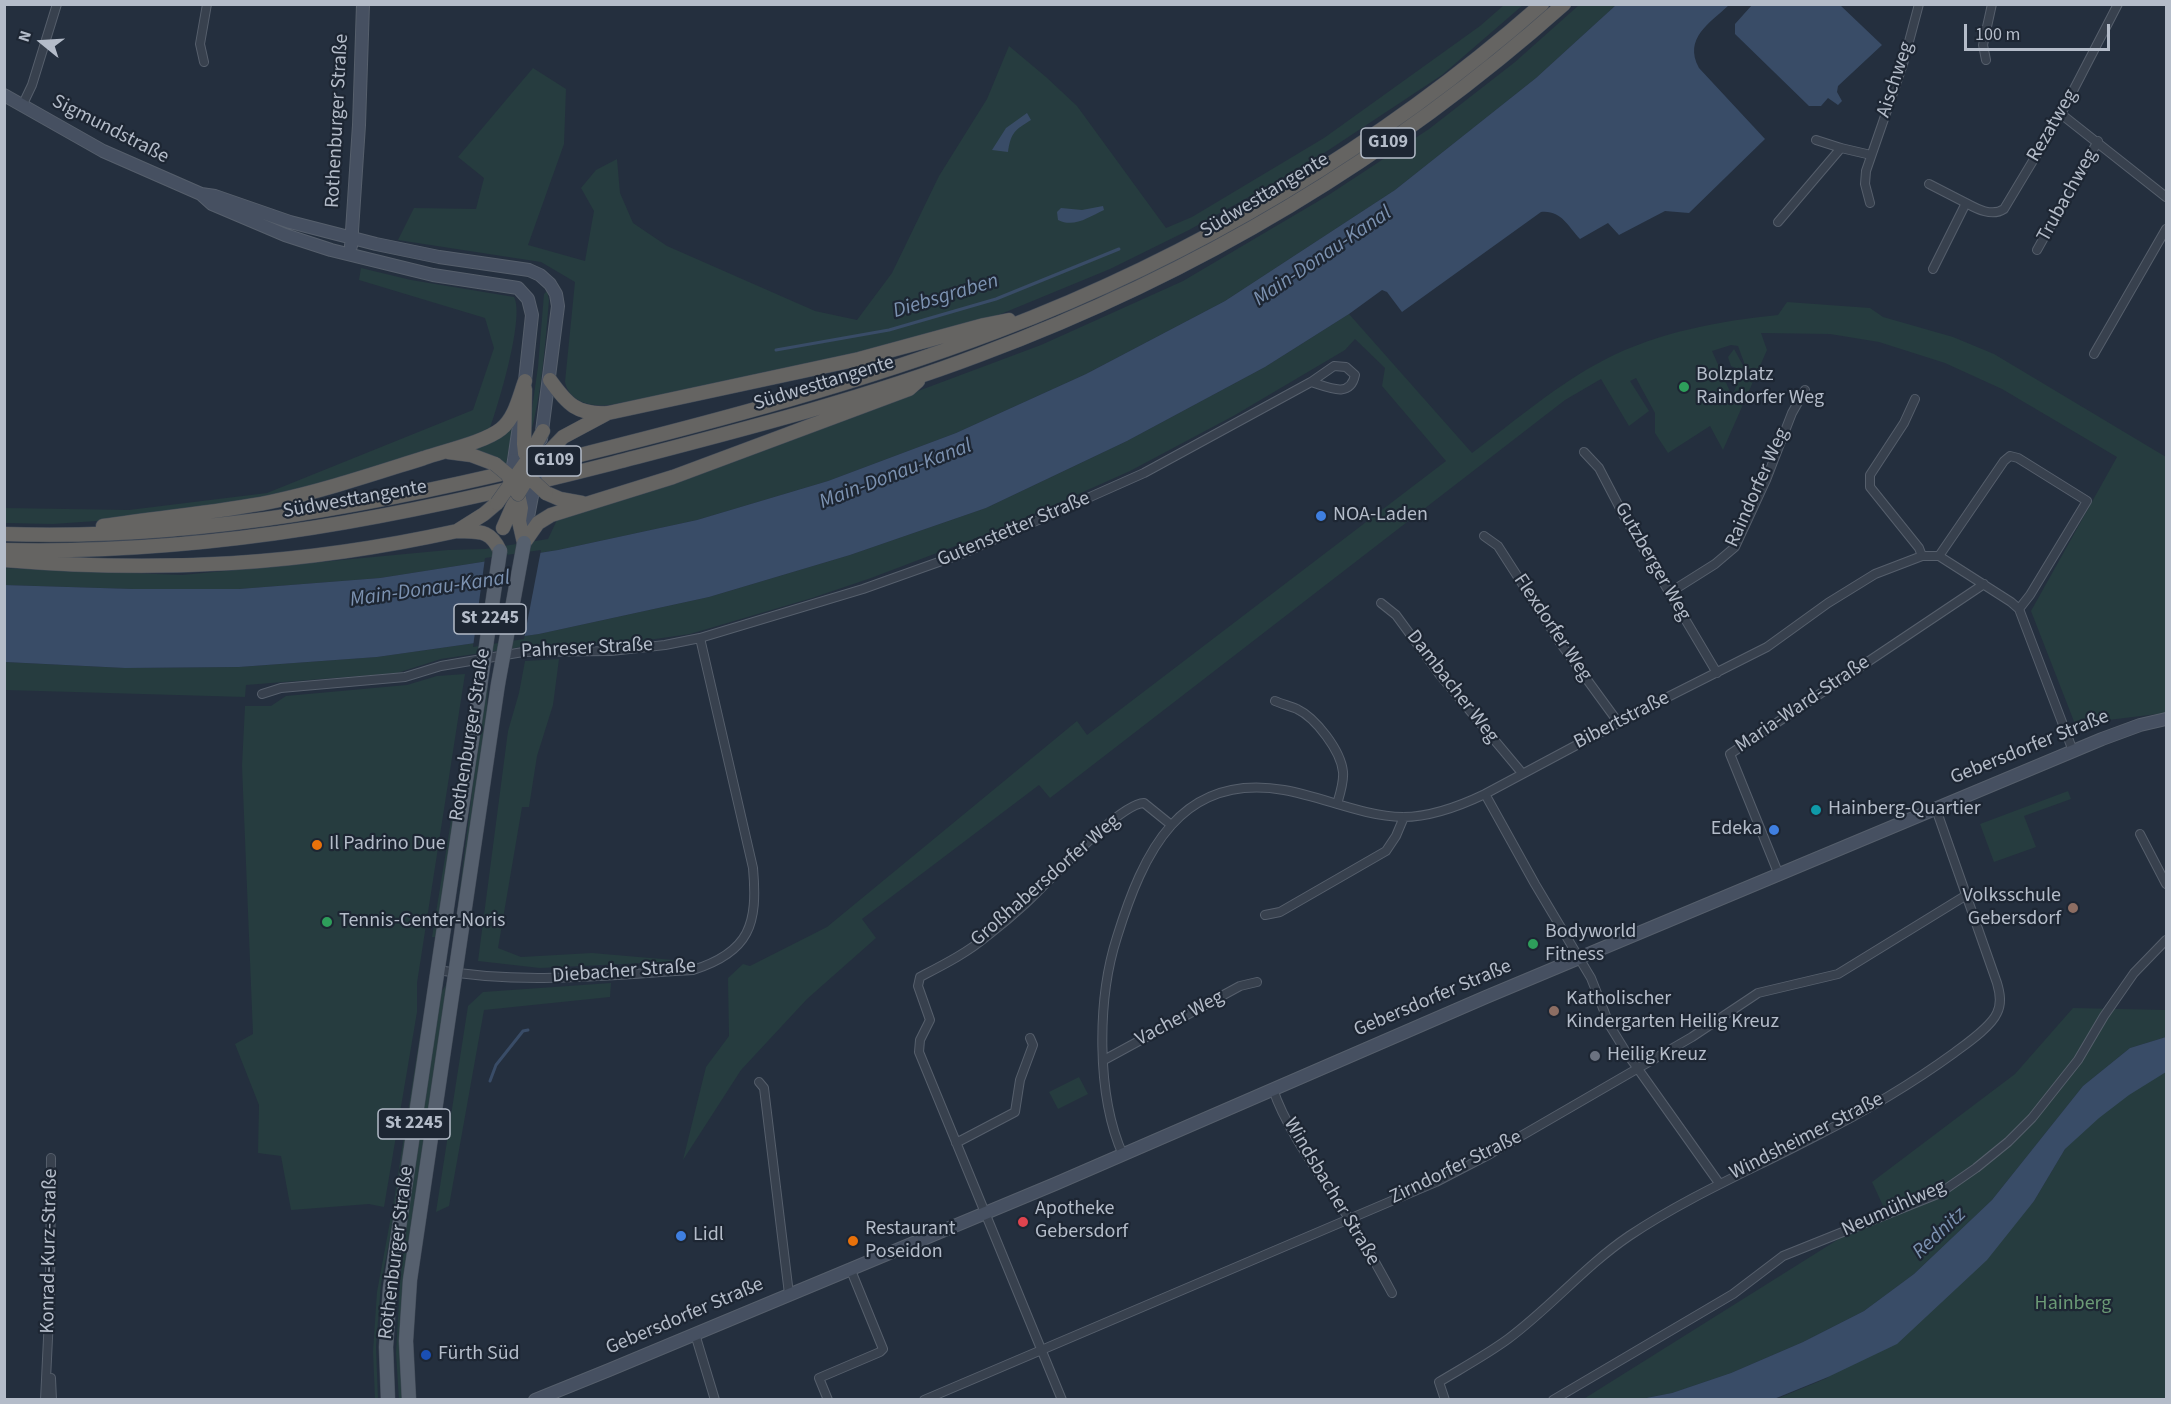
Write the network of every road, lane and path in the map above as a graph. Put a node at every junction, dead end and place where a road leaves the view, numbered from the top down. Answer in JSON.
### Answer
{"nodes":[{"id":1,"x":57,"y":4,"type":"edge"},
{"id":2,"x":207,"y":4,"type":"edge"},
{"id":3,"x":363,"y":4,"type":"edge"},
{"id":4,"x":1542,"y":4,"type":"edge"},
{"id":5,"x":1564,"y":4,"type":"edge"},
{"id":6,"x":1919,"y":4,"type":"edge"},
{"id":7,"x":1992,"y":4,"type":"edge"},
{"id":8,"x":2118,"y":4,"type":"edge"},
{"id":9,"x":1986,"y":60,"type":"dead end"},
{"id":10,"x":204,"y":62,"type":"dead end"},
{"id":11,"x":4,"y":95,"type":"edge"},
{"id":12,"x":22,"y":106,"type":"junction"},
{"id":13,"x":2061,"y":114,"type":"junction"},
{"id":14,"x":1816,"y":140,"type":"dead end"},
{"id":15,"x":2098,"y":141,"type":"junction"},
{"id":16,"x":1841,"y":148,"type":"junction"},
{"id":17,"x":1871,"y":154,"type":"junction"},
{"id":18,"x":1929,"y":184,"type":"dead end"},
{"id":19,"x":201,"y":194,"type":"junction"},
{"id":20,"x":2166,"y":197,"type":"edge"},
{"id":21,"x":1870,"y":203,"type":"dead end"},
{"id":22,"x":1966,"y":203,"type":"junction"},
{"id":23,"x":1778,"y":222,"type":"dead end"},
{"id":24,"x":2166,"y":229,"type":"edge"},
{"id":25,"x":352,"y":239,"type":"junction"},
{"id":26,"x":2037,"y":250,"type":"dead end"},
{"id":27,"x":350,"y":256,"type":"junction"},
{"id":28,"x":1933,"y":269,"type":"dead end"},
{"id":29,"x":1040,"y":314,"type":"junction"},
{"id":30,"x":2094,"y":354,"type":"dead end"},
{"id":31,"x":929,"y":373,"type":"junction"},
{"id":32,"x":550,"y":380,"type":"junction"},
{"id":33,"x":525,"y":381,"type":"junction"},
{"id":34,"x":1311,"y":382,"type":"junction"},
{"id":35,"x":1804,"y":390,"type":"dead end"},
{"id":36,"x":1915,"y":399,"type":"dead end"},
{"id":37,"x":608,"y":413,"type":"junction"},
{"id":38,"x":543,"y":431,"type":"joint"},
{"id":39,"x":1584,"y":452,"type":"dead end"},
{"id":40,"x":441,"y":453,"type":"junction"},
{"id":41,"x":524,"y":477,"type":"junction"},
{"id":42,"x":593,"y":502,"type":"junction"},
{"id":43,"x":457,"y":531,"type":"junction"},
{"id":44,"x":4,"y":534,"type":"edge"},
{"id":45,"x":53,"y":535,"type":"junction"},
{"id":46,"x":1484,"y":536,"type":"dead end"},
{"id":47,"x":524,"y":543,"type":"junction"},
{"id":48,"x":499,"y":548,"type":"junction"},
{"id":49,"x":4,"y":550,"type":"edge"},
{"id":50,"x":1922,"y":556,"type":"junction"},
{"id":51,"x":1939,"y":556,"type":"junction"},
{"id":52,"x":4,"y":560,"type":"edge"},
{"id":53,"x":1984,"y":584,"type":"junction"},
{"id":54,"x":1669,"y":593,"type":"junction"},
{"id":55,"x":1381,"y":603,"type":"dead end"},
{"id":56,"x":2019,"y":609,"type":"junction"},
{"id":57,"x":700,"y":638,"type":"junction"},
{"id":58,"x":1717,"y":673,"type":"junction"},
{"id":59,"x":262,"y":694,"type":"dead end"},
{"id":60,"x":1275,"y":701,"type":"dead end"},
{"id":61,"x":2166,"y":719,"type":"edge"},
{"id":62,"x":1618,"y":722,"type":"junction"},
{"id":63,"x":2073,"y":751,"type":"junction"},
{"id":64,"x":1522,"y":773,"type":"junction"},
{"id":65,"x":1485,"y":794,"type":"junction"},
{"id":66,"x":1337,"y":804,"type":"junction"},
{"id":67,"x":1936,"y":809,"type":"junction"},
{"id":68,"x":1404,"y":817,"type":"junction"},
{"id":69,"x":1170,"y":824,"type":"junction"},
{"id":70,"x":2140,"y":834,"type":"dead end"},
{"id":71,"x":1779,"y":875,"type":"junction"},
{"id":72,"x":2166,"y":884,"type":"edge"},
{"id":73,"x":1965,"y":896,"type":"junction"},
{"id":74,"x":1265,"y":915,"type":"dead end"},
{"id":75,"x":2166,"y":940,"type":"edge"},
{"id":76,"x":1578,"y":958,"type":"junction"},
{"id":77,"x":438,"y":970,"type":"junction"},
{"id":78,"x":456,"y":973,"type":"junction"},
{"id":79,"x":1257,"y":982,"type":"dead end"},
{"id":80,"x":1029,"y":1038,"type":"dead end"},
{"id":81,"x":1104,"y":1060,"type":"junction"},
{"id":82,"x":1636,"y":1068,"type":"junction"},
{"id":83,"x":759,"y":1082,"type":"dead end"},
{"id":84,"x":1274,"y":1089,"type":"junction"},
{"id":85,"x":956,"y":1143,"type":"junction"},
{"id":86,"x":1123,"y":1155,"type":"junction"},
{"id":87,"x":51,"y":1158,"type":"dead end"},
{"id":88,"x":1719,"y":1183,"type":"junction"},
{"id":89,"x":985,"y":1213,"type":"junction"},
{"id":90,"x":1350,"y":1220,"type":"junction"},
{"id":91,"x":850,"y":1268,"type":"junction"},
{"id":92,"x":1392,"y":1293,"type":"dead end"},
{"id":93,"x":789,"y":1294,"type":"junction"},
{"id":94,"x":695,"y":1334,"type":"junction"},
{"id":95,"x":49,"y":1345,"type":"junction"},
{"id":96,"x":1043,"y":1350,"type":"junction"},
{"id":97,"x":45,"y":1400,"type":"edge"},
{"id":98,"x":52,"y":1400,"type":"edge"},
{"id":99,"x":388,"y":1400,"type":"edge"},
{"id":100,"x":409,"y":1400,"type":"edge"},
{"id":101,"x":535,"y":1400,"type":"edge"},
{"id":102,"x":715,"y":1400,"type":"edge"},
{"id":103,"x":828,"y":1400,"type":"edge"},
{"id":104,"x":924,"y":1400,"type":"edge"},
{"id":105,"x":1062,"y":1400,"type":"edge"},
{"id":106,"x":1445,"y":1400,"type":"edge"},
{"id":107,"x":1554,"y":1400,"type":"edge"}],
"edges":[{"from":1,"to":12,"type":"street"},
{"from":2,"to":10,"type":"street"},
{"from":3,"to":25,"type":"main road","name":"Rothenburger Straße"},
{"from":4,"to":29,"type":"highway","name":"Südwesttangente","number":"G109"},
{"from":5,"to":31,"type":"highway","name":"Südwesttangente","number":"G109"},
{"from":6,"to":17,"type":"street","name":"Aischweg"},
{"from":7,"to":9,"type":"street"},
{"from":8,"to":13,"type":"street","name":"Rezatweg"},
{"from":11,"to":12,"type":"main road","name":"Sigmundstraße"},
{"from":12,"to":19,"type":"main road","name":"Sigmundstraße"},
{"from":13,"to":15,"type":"street","name":"Trubachweg"},
{"from":13,"to":22,"type":"street","name":"Rezatweg"},
{"from":14,"to":16,"type":"street"},
{"from":15,"to":20,"type":"street","name":"Trubachweg"},
{"from":15,"to":26,"type":"street","name":"Trubachweg"},
{"from":16,"to":17,"type":"street"},
{"from":16,"to":23,"type":"street"},
{"from":17,"to":21,"type":"street","name":"Aischweg"},
{"from":18,"to":22,"type":"street","name":"Rezatweg"},
{"from":19,"to":25,"type":"main road","name":"Sigmundstraße"},
{"from":19,"to":27,"type":"main road","name":"Sigmundstraße"},
{"from":22,"to":28,"type":"street"},
{"from":24,"to":30,"type":"street"},
{"from":25,"to":27,"type":"main road","name":"Rothenburger Straße"},
{"from":25,"to":32,"type":"main road"},
{"from":27,"to":33,"type":"main road"},
{"from":29,"to":37,"type":"highway"},
{"from":29,"to":45,"type":"highway","name":"Südwesttangente","number":"G109"},
{"from":31,"to":42,"type":"highway"},
{"from":31,"to":49,"type":"highway","name":"Südwesttangente","number":"G109"},
{"from":32,"to":37,"type":"highway"},
{"from":32,"to":38,"type":"main road"},
{"from":33,"to":40,"type":"highway"},
{"from":33,"to":41,"type":"highway"},
{"from":34,"to":34,"type":"street","name":"Gutenstetter Straße"},
{"from":34,"to":57,"type":"street","name":"Gutenstetter Straße"},
{"from":35,"to":54,"type":"street","name":"Raindorfer Weg"},
{"from":36,"to":50,"type":"street"},
{"from":37,"to":41,"type":"highway"},
{"from":38,"to":41,"type":"highway"},
{"from":39,"to":54,"type":"street","name":"Gutzberger Weg"},
{"from":40,"to":41,"type":"highway","bridge":true},
{"from":40,"to":45,"type":"highway"},
{"from":41,"to":42,"type":"highway","bridge":true},
{"from":41,"to":43,"type":"highway"},
{"from":41,"to":47,"type":"highway"},
{"from":41,"to":48,"type":"main road","name":"Rothenburger Straße","number":"St 2245"},
{"from":42,"to":47,"type":"highway"},
{"from":43,"to":48,"type":"highway"},
{"from":43,"to":52,"type":"highway"},
{"from":44,"to":45,"type":"highway","name":"Südwesttangente","number":"G109"},
{"from":46,"to":62,"type":"street","name":"Flexdorfer Weg"},
{"from":47,"to":78,"type":"main road","name":"Rothenburger Straße","number":"St 2245","bridge":true},
{"from":48,"to":77,"type":"main road","name":"Rothenburger Straße","number":"St 2245","bridge":true},
{"from":50,"to":51,"type":"street","name":"Bibertstraße"},
{"from":50,"to":58,"type":"street","name":"Bibertstraße"},
{"from":51,"to":53,"type":"street"},
{"from":51,"to":56,"type":"street"},
{"from":53,"to":56,"type":"street"},
{"from":53,"to":71,"type":"street","name":"Maria-Ward-Straße"},
{"from":54,"to":58,"type":"street","name":"Gutzberger Weg"},
{"from":55,"to":64,"type":"street","name":"Dambacher Weg"},
{"from":56,"to":63,"type":"street"},
{"from":57,"to":59,"type":"street","name":"Pahreser Straße"},
{"from":57,"to":78,"type":"street","name":"Diebacher Straße"},
{"from":58,"to":62,"type":"street","name":"Bibertstraße"},
{"from":60,"to":66,"type":"street"},
{"from":61,"to":63,"type":"main road","name":"Gebersdorfer Straße"},
{"from":62,"to":64,"type":"street","name":"Bibertstraße"},
{"from":63,"to":67,"type":"main road","name":"Gebersdorfer Straße"},
{"from":64,"to":65,"type":"street","name":"Bibertstraße"},
{"from":65,"to":68,"type":"street","name":"Bibertstraße"},
{"from":65,"to":76,"type":"street"},
{"from":66,"to":68,"type":"street","name":"Bibertstraße"},
{"from":66,"to":69,"type":"street","name":"Bibertstraße"},
{"from":67,"to":71,"type":"main road","name":"Gebersdorfer Straße"},
{"from":67,"to":73,"type":"street","name":"Windsheimer Straße"},
{"from":68,"to":74,"type":"street"},
{"from":69,"to":81,"type":"street","name":"Bibertstraße"},
{"from":69,"to":85,"type":"street","name":"Großhabersdorfer Weg"},
{"from":70,"to":72,"type":"street"},
{"from":71,"to":76,"type":"main road","name":"Gebersdorfer Straße"},
{"from":73,"to":82,"type":"street","name":"Zirndorfer Straße"},
{"from":73,"to":88,"type":"street","name":"Windsheimer Straße"},
{"from":75,"to":107,"type":"street","name":"Neumühlweg"},
{"from":76,"to":82,"type":"street"},
{"from":76,"to":84,"type":"main road","name":"Gebersdorfer Straße"},
{"from":77,"to":78,"type":"street","name":"Diebacher Straße"},
{"from":77,"to":99,"type":"main road","name":"Rothenburger Straße","number":"St 2245"},
{"from":78,"to":100,"type":"main road","name":"Rothenburger Straße","number":"St 2245"},
{"from":79,"to":81,"type":"street","name":"Vacher Weg"},
{"from":80,"to":85,"type":"street"},
{"from":81,"to":86,"type":"street","name":"Bibertstraße"},
{"from":82,"to":88,"type":"street"},
{"from":82,"to":90,"type":"street","name":"Zirndorfer Straße"},
{"from":83,"to":93,"type":"street"},
{"from":84,"to":86,"type":"main road","name":"Gebersdorfer Straße"},
{"from":84,"to":90,"type":"street","name":"Windsbacher Straße"},
{"from":85,"to":89,"type":"street","name":"Großhabersdorfer Weg"},
{"from":86,"to":89,"type":"main road","name":"Gebersdorfer Straße"},
{"from":87,"to":95,"type":"street","name":"Konrad-Kurz-Straße"},
{"from":88,"to":106,"type":"street","name":"Windsheimer Straße"},
{"from":89,"to":91,"type":"main road","name":"Gebersdorfer Straße"},
{"from":89,"to":96,"type":"street","name":"Großhabersdorfer Weg"},
{"from":90,"to":92,"type":"street","name":"Windsbacher Straße"},
{"from":90,"to":96,"type":"street","name":"Zirndorfer Straße"},
{"from":91,"to":93,"type":"main road","name":"Gebersdorfer Straße"},
{"from":91,"to":103,"type":"street"},
{"from":93,"to":94,"type":"main road","name":"Gebersdorfer Straße"},
{"from":94,"to":101,"type":"main road","name":"Gebersdorfer Straße"},
{"from":94,"to":102,"type":"street"},
{"from":95,"to":97,"type":"street","name":"Konrad-Kurz-Straße"},
{"from":95,"to":98,"type":"street","name":"Konrad-Kurz-Straße"},
{"from":96,"to":104,"type":"street","name":"Zirndorfer Straße"},
{"from":96,"to":105,"type":"street","name":"Großhabersdorfer Weg"}]}
